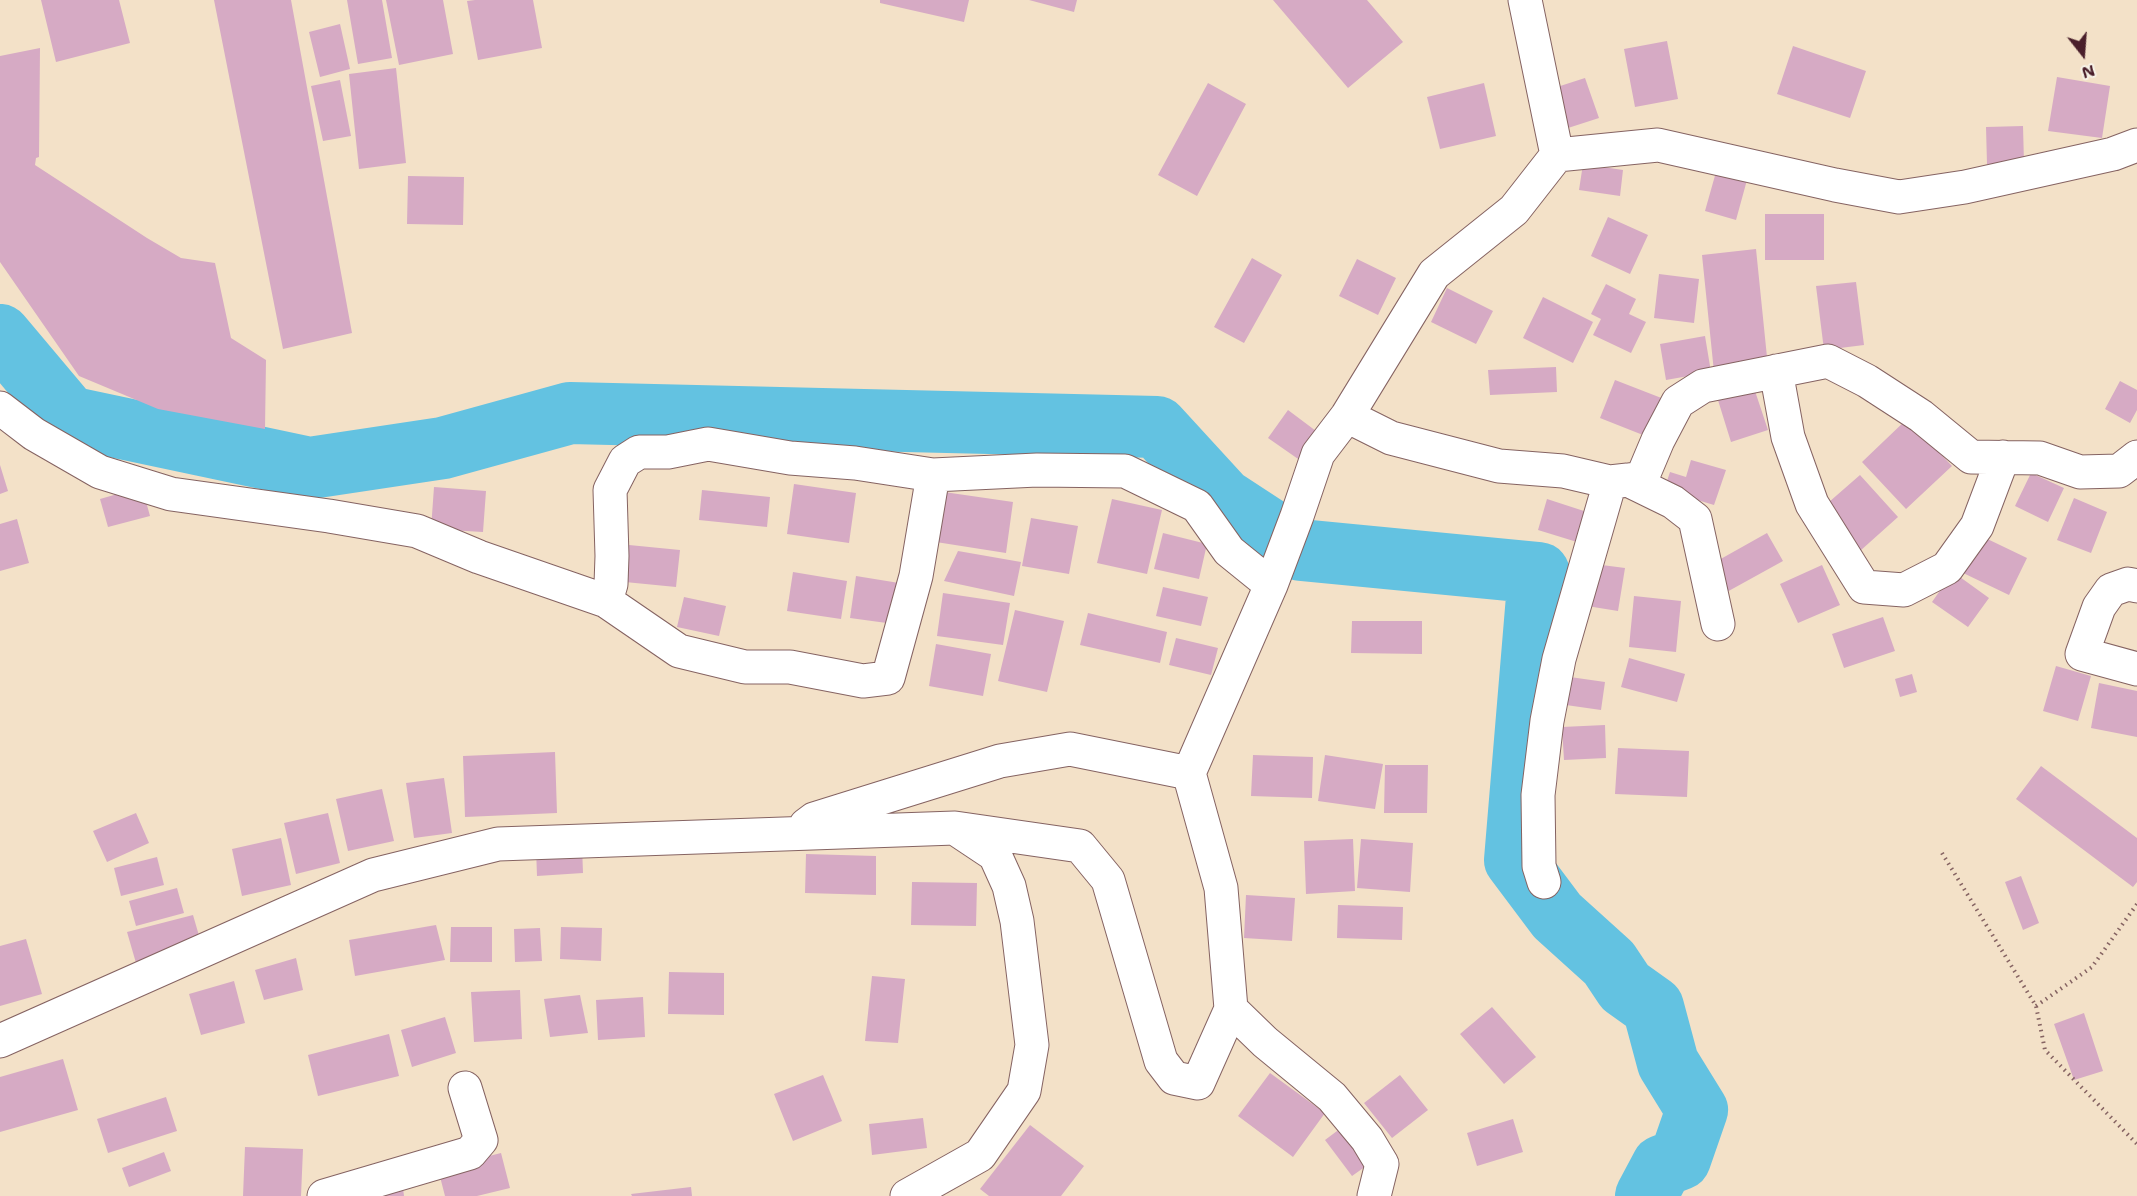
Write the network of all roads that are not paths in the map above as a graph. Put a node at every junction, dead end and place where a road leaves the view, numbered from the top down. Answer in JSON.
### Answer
{"nodes":[{"id":1,"x":1525,"y":0,"type":"edge"},
{"id":2,"x":2137,"y":145,"type":"edge"},
{"id":3,"x":1557,"y":155,"type":"junction"},
{"id":4,"x":1776,"y":371,"type":"junction"},
{"id":5,"x":0,"y":408,"type":"edge"},
{"id":6,"x":1347,"y":416,"type":"junction"},
{"id":7,"x":2003,"y":458,"type":"junction"},
{"id":8,"x":2131,"y":467,"type":"edge"},
{"id":9,"x":933,"y":475,"type":"junction"},
{"id":10,"x":1619,"y":481,"type":"junction"},
{"id":11,"x":2134,"y":582,"type":"edge"},
{"id":12,"x":1271,"y":585,"type":"junction"},
{"id":13,"x":606,"y":601,"type":"junction"},
{"id":14,"x":1718,"y":624,"type":"dead end"},
{"id":15,"x":2137,"y":669,"type":"edge"},
{"id":16,"x":1189,"y":773,"type":"junction"},
{"id":17,"x":955,"y":828,"type":"junction"},
{"id":18,"x":795,"y":833,"type":"junction"},
{"id":19,"x":1544,"y":882,"type":"dead end"},
{"id":20,"x":1231,"y":1009,"type":"junction"},
{"id":21,"x":0,"y":1041,"type":"edge"},
{"id":22,"x":465,"y":1088,"type":"dead end"},
{"id":23,"x":324,"y":1196,"type":"edge"},
{"id":24,"x":907,"y":1196,"type":"edge"},
{"id":25,"x":1374,"y":1196,"type":"edge"}],
"edges":[{"from":1,"to":3,"type":"street"},
{"from":2,"to":3,"type":"street"},
{"from":3,"to":6,"type":"street"},
{"from":4,"to":7,"type":"street"},
{"from":4,"to":7,"type":"street"},
{"from":4,"to":10,"type":"street"},
{"from":5,"to":13,"type":"street"},
{"from":6,"to":10,"type":"street"},
{"from":6,"to":12,"type":"street"},
{"from":7,"to":8,"type":"street"},
{"from":9,"to":12,"type":"street"},
{"from":9,"to":13,"type":"street"},
{"from":9,"to":13,"type":"street"},
{"from":10,"to":14,"type":"street"},
{"from":10,"to":19,"type":"street"},
{"from":11,"to":15,"type":"street"},
{"from":12,"to":16,"type":"street"},
{"from":16,"to":18,"type":"street"},
{"from":16,"to":20,"type":"street"},
{"from":17,"to":18,"type":"street"},
{"from":17,"to":20,"type":"street"},
{"from":17,"to":24,"type":"street"},
{"from":18,"to":21,"type":"street"},
{"from":20,"to":25,"type":"street"},
{"from":22,"to":23,"type":"street"}]}
